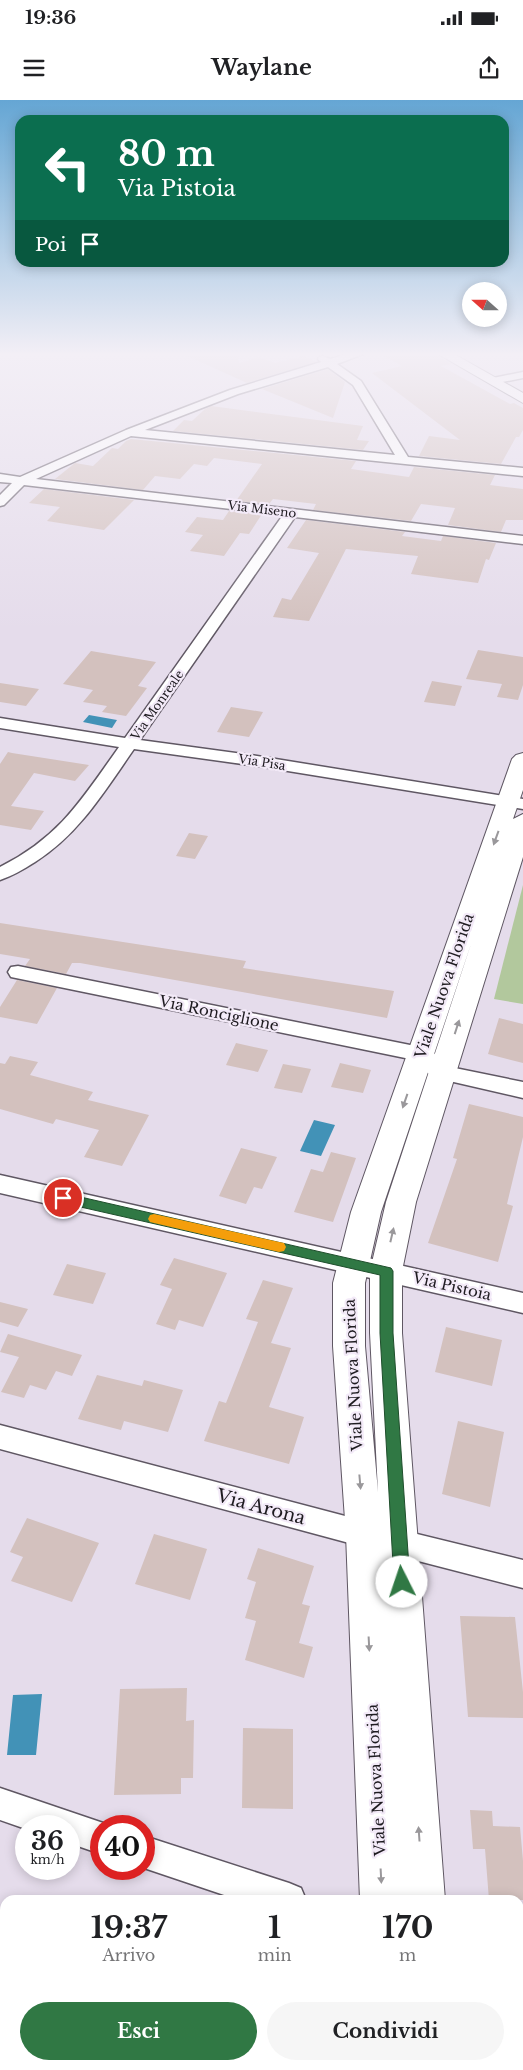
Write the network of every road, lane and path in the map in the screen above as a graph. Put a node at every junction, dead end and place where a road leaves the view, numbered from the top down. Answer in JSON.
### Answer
{"nodes":[{"id":1,"x":99,"y":446,"type":"edge"},
{"id":2,"x":266,"y":446,"type":"edge"},
{"id":3,"x":395,"y":446,"type":"edge"},
{"id":4,"x":404,"y":460,"type":"junction"},
{"id":5,"x":523,"y":472,"type":"edge"},
{"id":6,"x":0,"y":478,"type":"edge"},
{"id":7,"x":22,"y":481,"type":"junction"},
{"id":8,"x":0,"y":502,"type":"edge"},
{"id":9,"x":292,"y":512,"type":"junction"},
{"id":10,"x":523,"y":540,"type":"edge"},
{"id":11,"x":0,"y":722,"type":"edge"},
{"id":12,"x":130,"y":744,"type":"junction"},
{"id":13,"x":523,"y":759,"type":"edge"},
{"id":14,"x":518,"y":809,"type":"edge"},
{"id":15,"x":0,"y":874,"type":"edge"},
{"id":16,"x":455,"y":954,"type":"junction"},
{"id":17,"x":479,"y":958,"type":"junction"},
{"id":18,"x":18,"y":972,"type":"dead end"},
{"id":19,"x":431,"y":1064,"type":"junction"},
{"id":20,"x":523,"y":1090,"type":"edge"},
{"id":21,"x":0,"y":1184,"type":"edge"},
{"id":22,"x":352,"y":1264,"type":"junction"},
{"id":23,"x":386,"y":1271,"type":"junction"},
{"id":24,"x":523,"y":1303,"type":"edge"},
{"id":25,"x":0,"y":1437,"type":"edge"},
{"id":26,"x":364,"y":1534,"type":"junction"},
{"id":27,"x":400,"y":1543,"type":"junction"},
{"id":28,"x":523,"y":1574,"type":"edge"},
{"id":29,"x":0,"y":1804,"type":"edge"},
{"id":30,"x":33,"y":1815,"type":"edge"},
{"id":31,"x":155,"y":1856,"type":"edge"},
{"id":32,"x":274,"y":1895,"type":"edge"},
{"id":33,"x":382,"y":1895,"type":"edge"},
{"id":34,"x":423,"y":1895,"type":"edge"}],
"edges":[{"from":1,"to":7,"type":"street"},
{"from":2,"to":4,"type":"street"},
{"from":3,"to":4,"type":"street"},
{"from":4,"to":5,"type":"street"},
{"from":6,"to":7,"type":"street","name":"Via Miseno"},
{"from":7,"to":8,"type":"street"},
{"from":7,"to":9,"type":"street","name":"Via Miseno"},
{"from":9,"to":10,"type":"street","name":"Via Miseno"},
{"from":9,"to":12,"type":"street","name":"Via Monreale"},
{"from":11,"to":12,"type":"street","name":"Via Pisa"},
{"from":12,"to":14,"type":"street","name":"Via Pisa"},
{"from":12,"to":15,"type":"street","name":"Via Monreale"},
{"from":13,"to":14,"type":"street","name":"Viale Nuova Florida"},
{"from":14,"to":16,"type":"street","name":"Viale Nuova Florida","one_way":true},
{"from":14,"to":17,"type":"street","name":"Viale Nuova Florida"},
{"from":16,"to":17,"type":"street"},
{"from":16,"to":19,"type":"street","name":"Viale Nuova Florida"},
{"from":19,"to":17,"type":"street","name":"Viale Nuova Florida","one_way":true},
{"from":18,"to":19,"type":"street","name":"Via Ronciglione"},
{"from":19,"to":20,"type":"street","name":"Via Ronciglione"},
{"from":19,"to":22,"type":"street","name":"Viale Nuova Florida","one_way":true},
{"from":23,"to":19,"type":"street","name":"Viale Nuova Florida","one_way":true},
{"from":21,"to":22,"type":"street","name":"Via Pistoia"},
{"from":22,"to":23,"type":"street","name":"Via Pistoia"},
{"from":22,"to":26,"type":"street","name":"Viale Nuova Florida","one_way":true},
{"from":23,"to":24,"type":"street","name":"Via Pistoia"},
{"from":23,"to":27,"type":"street","name":"Viale Nuova Florida"},
{"from":25,"to":26,"type":"street","name":"Via Arona"},
{"from":26,"to":27,"type":"street","name":"Via Arona"},
{"from":26,"to":33,"type":"street","name":"Viale Nuova Florida","one_way":true},
{"from":27,"to":28,"type":"street","name":"Via Arona"},
{"from":34,"to":27,"type":"street","name":"Viale Nuova Florida","one_way":true},
{"from":29,"to":30,"type":"street"},
{"from":31,"to":32,"type":"street"}]}
